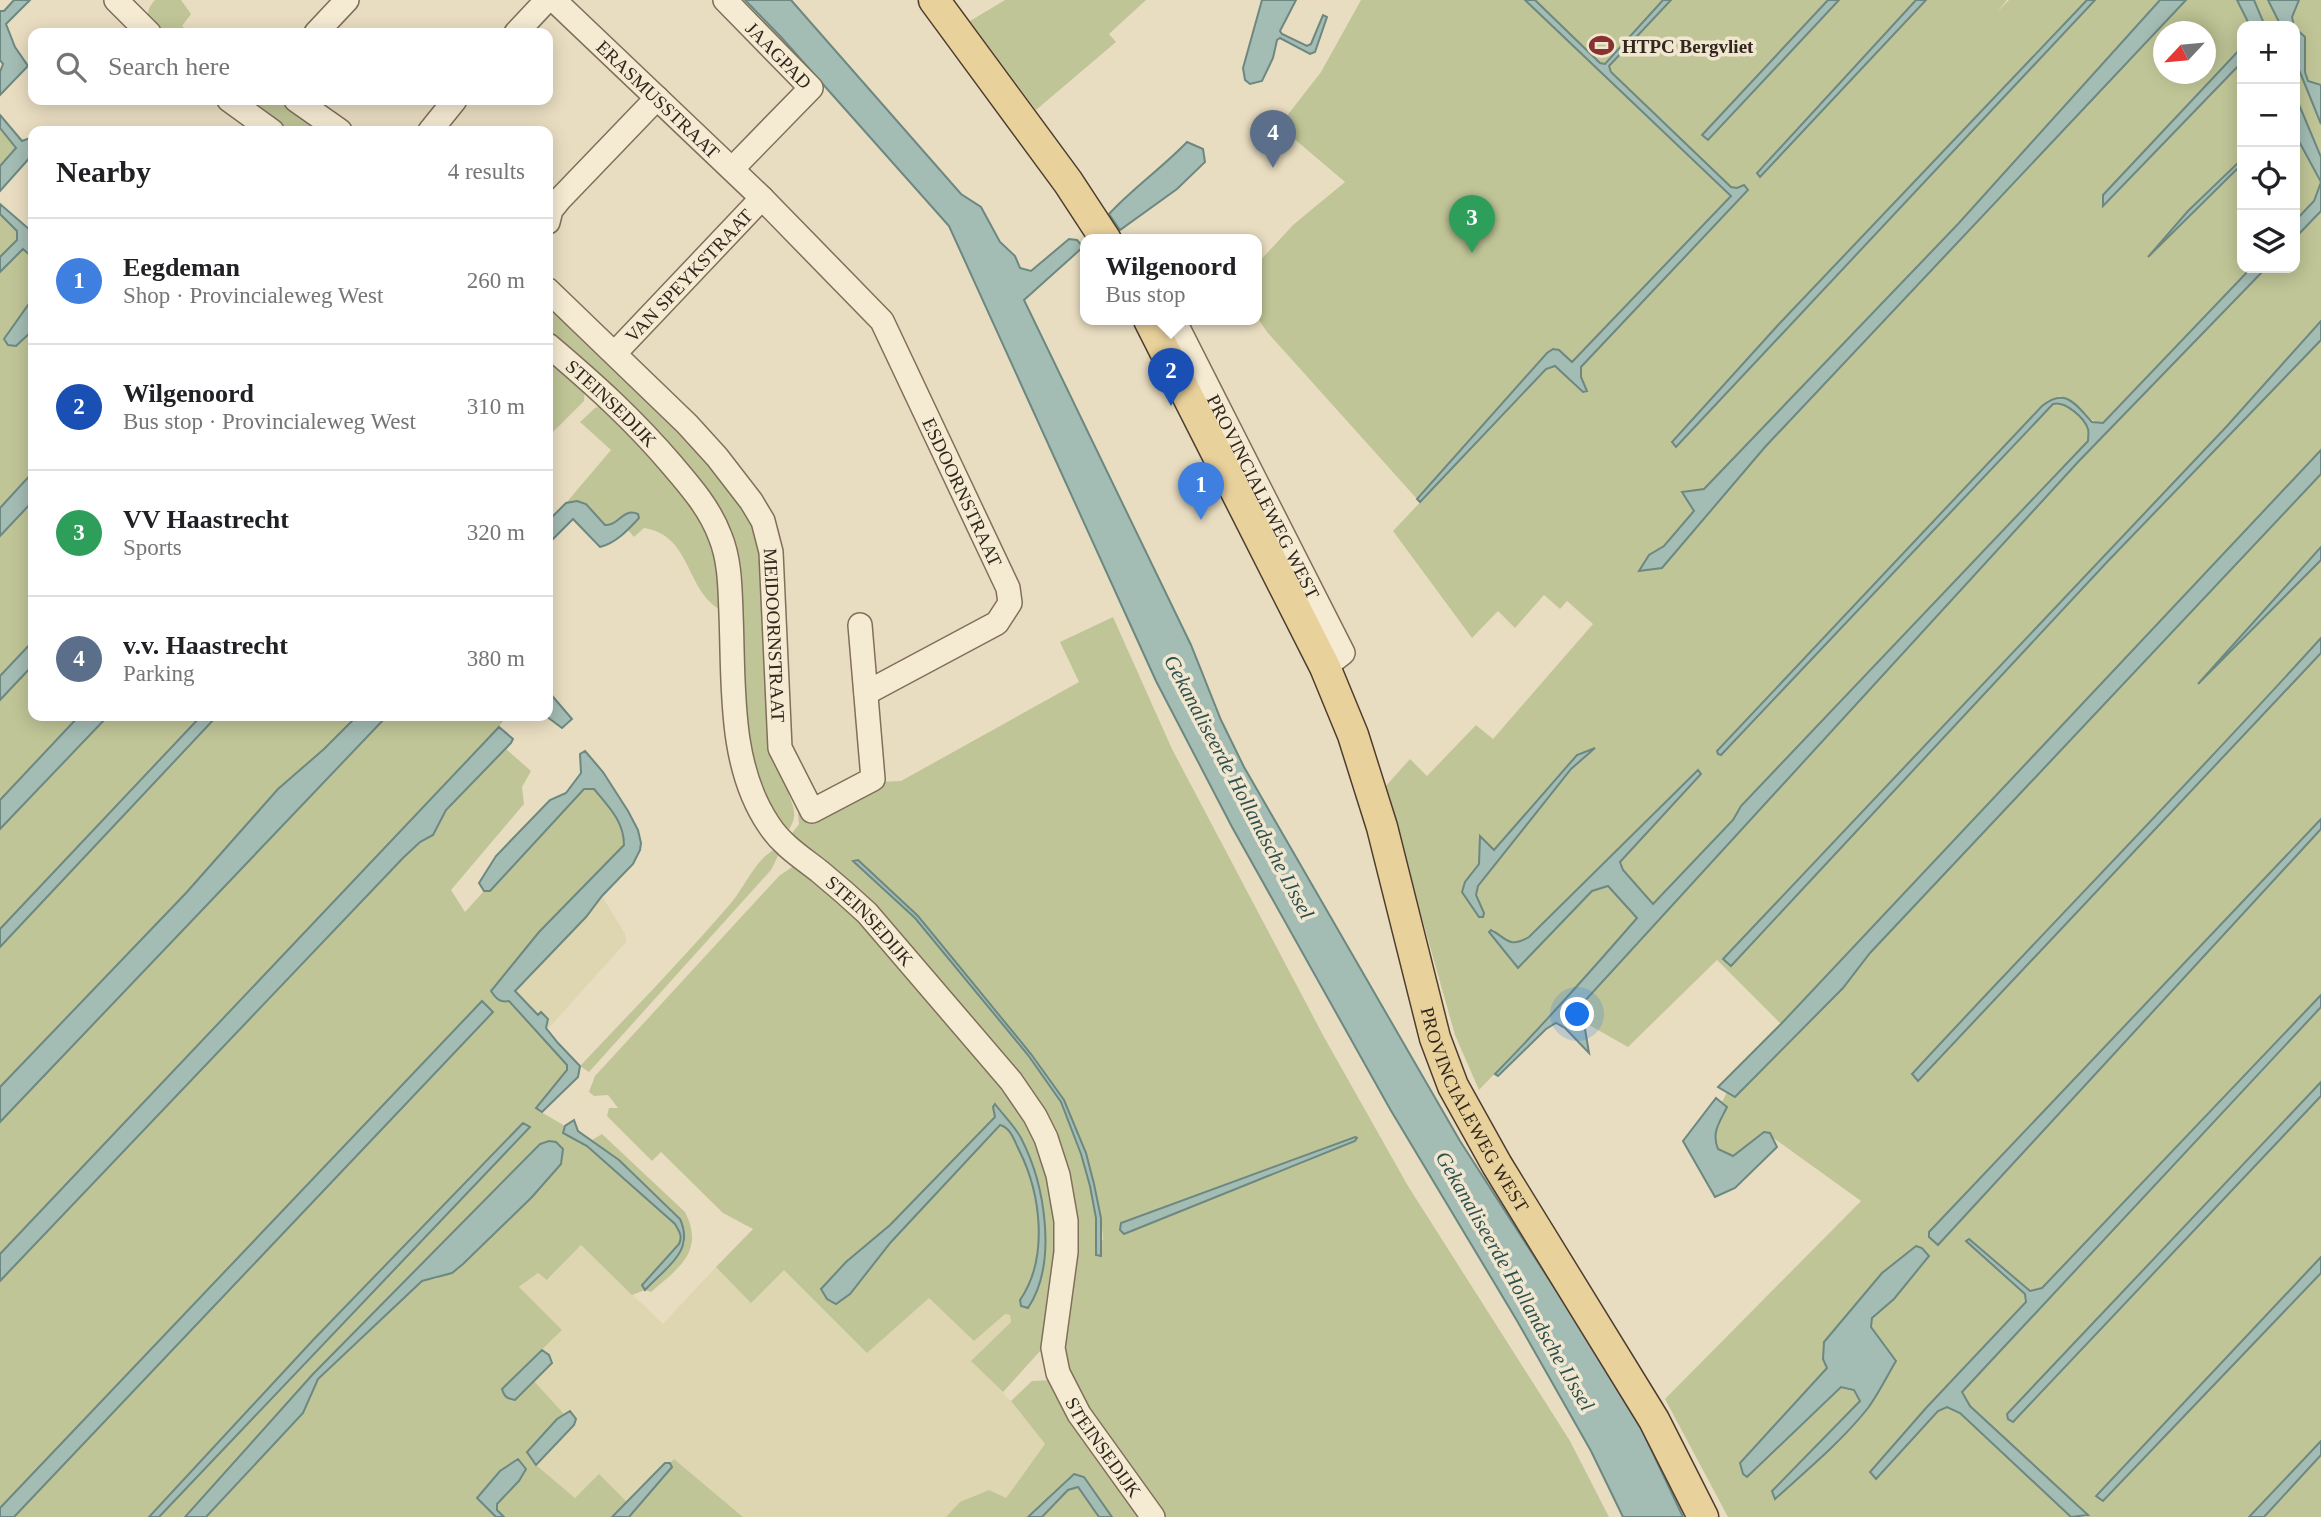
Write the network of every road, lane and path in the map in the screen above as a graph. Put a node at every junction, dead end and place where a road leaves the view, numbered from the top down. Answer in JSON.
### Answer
{"nodes":[{"id":1,"x":347,"y":0,"type":"edge"},
{"id":2,"x":547,"y":0,"type":"edge"},
{"id":3,"x":554,"y":0,"type":"edge"},
{"id":4,"x":725,"y":0,"type":"edge"},
{"id":5,"x":935,"y":1,"type":"edge"},
{"id":6,"x":127,"y":4,"type":"edge"},
{"id":7,"x":145,"y":28,"type":"edge"},
{"id":8,"x":321,"y":28,"type":"edge"},
{"id":9,"x":521,"y":28,"type":"edge"},
{"id":10,"x":657,"y":98,"type":"junction"},
{"id":11,"x":236,"y":105,"type":"edge"},
{"id":12,"x":303,"y":105,"type":"edge"},
{"id":13,"x":451,"y":105,"type":"edge"},
{"id":14,"x":265,"y":126,"type":"edge"},
{"id":15,"x":333,"y":126,"type":"edge"},
{"id":16,"x":434,"y":126,"type":"edge"},
{"id":17,"x":732,"y":169,"type":"junction"},
{"id":18,"x":762,"y":198,"type":"junction"},
{"id":19,"x":553,"y":208,"type":"edge"},
{"id":20,"x":1102,"y":234,"type":"edge"},
{"id":21,"x":553,"y":295,"type":"edge"},
{"id":22,"x":1152,"y":325,"type":"edge"},
{"id":23,"x":1177,"y":325,"type":"edge"},
{"id":24,"x":553,"y":349,"type":"edge"},
{"id":25,"x":615,"y":353,"type":"junction"},
{"id":26,"x":860,"y":625,"type":"dead end"},
{"id":27,"x":1325,"y":667,"type":"junction"},
{"id":28,"x":866,"y":693,"type":"junction"},
{"id":29,"x":1153,"y":1517,"type":"edge"},
{"id":30,"x":1703,"y":1517,"type":"edge"}],
"edges":[{"from":1,"to":8,"type":"street"},
{"from":2,"to":9,"type":"street"},
{"from":3,"to":10,"type":"street","name":"ERASMUSSTRAAT"},
{"from":4,"to":17,"type":"street","name":"JAAGPAD"},
{"from":5,"to":20,"type":"main road"},
{"from":6,"to":7,"type":"street"},
{"from":10,"to":17,"type":"street","name":"ERASMUSSTRAAT"},
{"from":10,"to":19,"type":"street"},
{"from":11,"to":14,"type":"street"},
{"from":12,"to":15,"type":"street"},
{"from":13,"to":16,"type":"street"},
{"from":17,"to":18,"type":"street","name":"ERASMUSSTRAAT"},
{"from":18,"to":25,"type":"street","name":"VAN SPEYKSTRAAT"},
{"from":18,"to":28,"type":"street","name":"ESDOORNSTRAAT"},
{"from":21,"to":25,"type":"street"},
{"from":22,"to":27,"type":"main road","name":"PROVINCIALEWEG WEST"},
{"from":23,"to":27,"type":"street","name":"PROVINCIALEWEG WEST"},
{"from":24,"to":29,"type":"street","name":"STEINSEDIJK"},
{"from":25,"to":28,"type":"street","name":"MEIDOORNSTRAAT"},
{"from":26,"to":28,"type":"street"},
{"from":27,"to":30,"type":"main road","name":"PROVINCIALEWEG WEST"}]}
